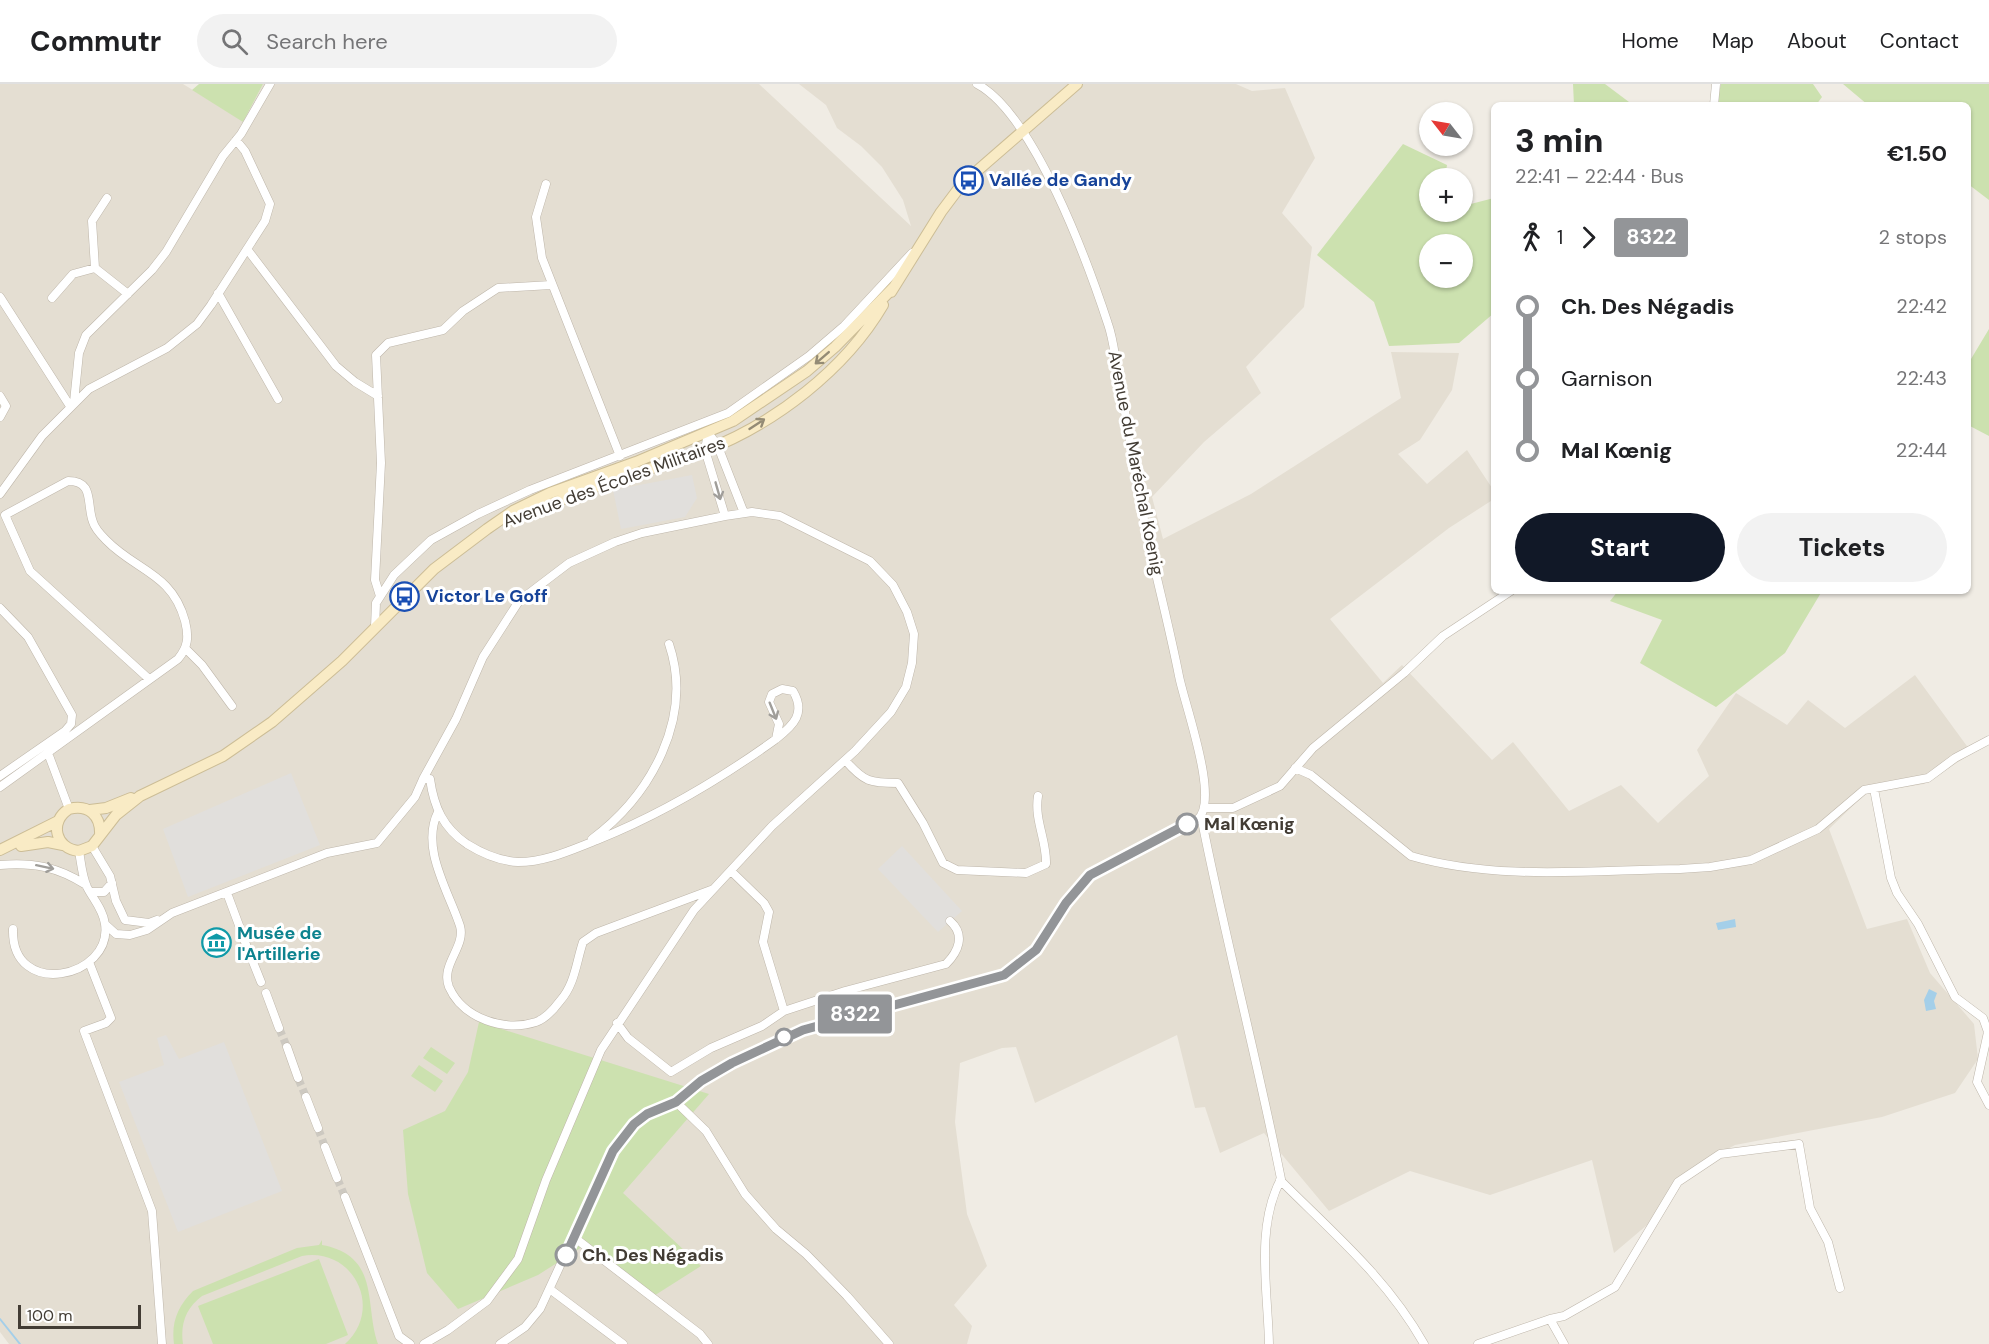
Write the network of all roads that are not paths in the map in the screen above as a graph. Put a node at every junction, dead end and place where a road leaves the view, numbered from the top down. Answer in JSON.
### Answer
{"nodes":[{"id":1,"x":270,"y":84,"type":"edge"},
{"id":2,"x":977,"y":84,"type":"edge"},
{"id":3,"x":1077,"y":84,"type":"edge"},
{"id":4,"x":1716,"y":84,"type":"edge"},
{"id":5,"x":1714,"y":102,"type":"edge"},
{"id":6,"x":1023,"y":132,"type":"junction"},
{"id":7,"x":236,"y":140,"type":"junction"},
{"id":8,"x":546,"y":184,"type":"dead end"},
{"id":9,"x":107,"y":198,"type":"dead end"},
{"id":10,"x":920,"y":245,"type":"junction"},
{"id":11,"x":247,"y":249,"type":"junction"},
{"id":12,"x":94,"y":268,"type":"junction"},
{"id":13,"x":551,"y":285,"type":"junction"},
{"id":14,"x":894,"y":287,"type":"junction"},
{"id":15,"x":218,"y":293,"type":"junction"},
{"id":16,"x":128,"y":294,"type":"junction"},
{"id":17,"x":0,"y":297,"type":"edge"},
{"id":18,"x":52,"y":298,"type":"dead end"},
{"id":19,"x":0,"y":396,"type":"edge"},
{"id":20,"x":378,"y":396,"type":"junction"},
{"id":21,"x":278,"y":399,"type":"dead end"},
{"id":22,"x":72,"y":404,"type":"junction"},
{"id":23,"x":0,"y":417,"type":"edge"},
{"id":24,"x":708,"y":433,"type":"junction"},
{"id":25,"x":717,"y":444,"type":"junction"},
{"id":26,"x":705,"y":450,"type":"junction"},
{"id":27,"x":620,"y":456,"type":"junction"},
{"id":28,"x":0,"y":494,"type":"edge"},
{"id":29,"x":744,"y":513,"type":"junction"},
{"id":30,"x":725,"y":516,"type":"junction"},
{"id":31,"x":488,"y":529,"type":"junction"},
{"id":32,"x":1506,"y":594,"type":"edge"},
{"id":33,"x":380,"y":596,"type":"junction"},
{"id":34,"x":0,"y":608,"type":"edge"},
{"id":35,"x":375,"y":627,"type":"junction"},
{"id":36,"x":669,"y":644,"type":"dead end"},
{"id":37,"x":186,"y":649,"type":"junction"},
{"id":38,"x":149,"y":679,"type":"junction"},
{"id":39,"x":232,"y":706,"type":"dead end"},
{"id":40,"x":776,"y":739,"type":"junction"},
{"id":41,"x":1989,"y":740,"type":"edge"},
{"id":42,"x":48,"y":753,"type":"junction"},
{"id":43,"x":845,"y":760,"type":"junction"},
{"id":44,"x":1295,"y":768,"type":"junction"},
{"id":45,"x":0,"y":776,"type":"edge"},
{"id":46,"x":423,"y":779,"type":"junction"},
{"id":47,"x":0,"y":787,"type":"edge"},
{"id":48,"x":1874,"y":789,"type":"junction"},
{"id":49,"x":140,"y":796,"type":"junction"},
{"id":50,"x":1038,"y":796,"type":"dead end"},
{"id":51,"x":1205,"y":808,"type":"junction"},
{"id":52,"x":69,"y":809,"type":"junction"},
{"id":53,"x":90,"y":810,"type":"junction"},
{"id":54,"x":438,"y":812,"type":"junction"},
{"id":55,"x":1202,"y":816,"type":"junction"},
{"id":56,"x":58,"y":821,"type":"junction"},
{"id":57,"x":100,"y":835,"type":"junction"},
{"id":58,"x":63,"y":845,"type":"junction"},
{"id":59,"x":584,"y":845,"type":"junction"},
{"id":60,"x":92,"y":846,"type":"junction"},
{"id":61,"x":0,"y":851,"type":"edge"},
{"id":62,"x":79,"y":851,"type":"junction"},
{"id":63,"x":0,"y":865,"type":"edge"},
{"id":64,"x":731,"y":871,"type":"junction"},
{"id":65,"x":111,"y":883,"type":"junction"},
{"id":66,"x":88,"y":889,"type":"junction"},
{"id":67,"x":712,"y":889,"type":"junction"},
{"id":68,"x":226,"y":893,"type":"junction"},
{"id":69,"x":172,"y":914,"type":"junction"},
{"id":70,"x":950,"y":921,"type":"dead end"},
{"id":71,"x":106,"y":925,"type":"junction"},
{"id":72,"x":240,"y":928,"type":"dead end"},
{"id":73,"x":13,"y":929,"type":"dead end"},
{"id":74,"x":246,"y":942,"type":"dead end"},
{"id":75,"x":89,"y":962,"type":"junction"},
{"id":76,"x":261,"y":982,"type":"dead end"},
{"id":77,"x":266,"y":993,"type":"dead end"},
{"id":78,"x":784,"y":1011,"type":"junction"},
{"id":79,"x":617,"y":1023,"type":"junction"},
{"id":80,"x":279,"y":1028,"type":"tunnel mouth"},
{"id":81,"x":286,"y":1047,"type":"tunnel mouth"},
{"id":82,"x":298,"y":1078,"type":"tunnel mouth"},
{"id":83,"x":306,"y":1097,"type":"tunnel mouth"},
{"id":84,"x":676,"y":1102,"type":"junction"},
{"id":85,"x":1989,"y":1105,"type":"edge"},
{"id":86,"x":318,"y":1128,"type":"tunnel mouth"},
{"id":87,"x":325,"y":1147,"type":"tunnel mouth"},
{"id":88,"x":337,"y":1178,"type":"tunnel mouth"},
{"id":89,"x":1280,"y":1180,"type":"junction"},
{"id":90,"x":345,"y":1197,"type":"tunnel mouth"},
{"id":91,"x":575,"y":1238,"type":"junction"},
{"id":92,"x":1840,"y":1288,"type":"dead end"},
{"id":93,"x":551,"y":1290,"type":"junction"},
{"id":94,"x":1550,"y":1319,"type":"junction"},
{"id":95,"x":162,"y":1344,"type":"edge"},
{"id":96,"x":410,"y":1344,"type":"edge"},
{"id":97,"x":424,"y":1344,"type":"edge"},
{"id":98,"x":500,"y":1344,"type":"edge"},
{"id":99,"x":623,"y":1344,"type":"edge"},
{"id":100,"x":708,"y":1344,"type":"edge"},
{"id":101,"x":890,"y":1344,"type":"edge"},
{"id":102,"x":1269,"y":1344,"type":"edge"},
{"id":103,"x":1424,"y":1344,"type":"edge"},
{"id":104,"x":1478,"y":1344,"type":"edge"},
{"id":105,"x":1564,"y":1344,"type":"edge"}],
"edges":[{"from":1,"to":7,"type":"street"},
{"from":2,"to":6,"type":"street","name":"Avenue du Maréchal Koenig"},
{"from":3,"to":6,"type":"street","name":"Avenue des Écoles Militaires"},
{"from":4,"to":5,"type":"street"},
{"from":6,"to":10,"type":"street","name":"Avenue des Écoles Militaires"},
{"from":6,"to":51,"type":"street","name":"Avenue du Maréchal Koenig"},
{"from":7,"to":11,"type":"street"},
{"from":7,"to":16,"type":"street"},
{"from":8,"to":13,"type":"street"},
{"from":9,"to":12,"type":"street"},
{"from":10,"to":14,"type":"street","name":"Avenue des Écoles Militaires"},
{"from":10,"to":27,"type":"street"},
{"from":11,"to":15,"type":"street"},
{"from":11,"to":20,"type":"street"},
{"from":12,"to":16,"type":"street"},
{"from":12,"to":18,"type":"street"},
{"from":13,"to":20,"type":"street"},
{"from":13,"to":27,"type":"street"},
{"from":14,"to":24,"type":"street","name":"Avenue des Écoles Militaires","one_way":true},
{"from":25,"to":14,"type":"street","name":"Avenue des Écoles Militaires","one_way":true},
{"from":15,"to":21,"type":"street"},
{"from":15,"to":22,"type":"street"},
{"from":16,"to":22,"type":"street"},
{"from":17,"to":22,"type":"street"},
{"from":19,"to":23,"type":"street"},
{"from":20,"to":33,"type":"street"},
{"from":22,"to":28,"type":"street"},
{"from":24,"to":25,"type":"street"},
{"from":24,"to":26,"type":"street"},
{"from":24,"to":31,"type":"street","name":"Avenue des Écoles Militaires"},
{"from":25,"to":26,"type":"street","name":"Avenue des Écoles Militaires"},
{"from":25,"to":29,"type":"street"},
{"from":26,"to":30,"type":"street","one_way":true},
{"from":26,"to":31,"type":"street","name":"Avenue des Écoles Militaires"},
{"from":27,"to":33,"type":"street"},
{"from":29,"to":30,"type":"street"},
{"from":29,"to":43,"type":"street"},
{"from":30,"to":46,"type":"street"},
{"from":31,"to":35,"type":"street","name":"Avenue des Écoles Militaires"},
{"from":32,"to":44,"type":"street"},
{"from":33,"to":35,"type":"street"},
{"from":34,"to":45,"type":"street"},
{"from":35,"to":49,"type":"street","name":"Avenue des Écoles Militaires"},
{"from":36,"to":59,"type":"street"},
{"from":37,"to":38,"type":"street"},
{"from":37,"to":38,"type":"street"},
{"from":37,"to":39,"type":"street"},
{"from":38,"to":42,"type":"street"},
{"from":40,"to":40,"type":"street","one_way":true},
{"from":40,"to":59,"type":"street"},
{"from":41,"to":48,"type":"street"},
{"from":42,"to":47,"type":"street"},
{"from":42,"to":52,"type":"street"},
{"from":43,"to":50,"type":"street"},
{"from":43,"to":64,"type":"street"},
{"from":44,"to":48,"type":"street"},
{"from":44,"to":51,"type":"street"},
{"from":46,"to":54,"type":"street"},
{"from":46,"to":68,"type":"street"},
{"from":48,"to":85,"type":"street"},
{"from":49,"to":53,"type":"street","name":"Avenue des Écoles Militaires"},
{"from":49,"to":57,"type":"street","name":"Avenue des Écoles Militaires"},
{"from":51,"to":55,"type":"street"},
{"from":52,"to":53,"type":"street"},
{"from":52,"to":56,"type":"street"},
{"from":53,"to":57,"type":"street"},
{"from":54,"to":59,"type":"street"},
{"from":54,"to":67,"type":"street"},
{"from":55,"to":84,"type":"street"},
{"from":55,"to":89,"type":"street"},
{"from":56,"to":58,"type":"street"},
{"from":56,"to":61,"type":"street"},
{"from":57,"to":60,"type":"street"},
{"from":58,"to":61,"type":"street"},
{"from":58,"to":62,"type":"street"},
{"from":60,"to":62,"type":"street"},
{"from":60,"to":65,"type":"street"},
{"from":62,"to":66,"type":"street"},
{"from":63,"to":66,"type":"street","one_way":true},
{"from":64,"to":67,"type":"street"},
{"from":64,"to":78,"type":"street"},
{"from":65,"to":66,"type":"street"},
{"from":65,"to":69,"type":"street"},
{"from":66,"to":71,"type":"street"},
{"from":67,"to":79,"type":"street"},
{"from":68,"to":69,"type":"street"},
{"from":68,"to":72,"type":"street"},
{"from":69,"to":71,"type":"street"},
{"from":70,"to":78,"type":"street"},
{"from":71,"to":75,"type":"street"},
{"from":73,"to":75,"type":"street"},
{"from":74,"to":76,"type":"street"},
{"from":75,"to":95,"type":"street"},
{"from":77,"to":80,"type":"street"},
{"from":78,"to":79,"type":"street"},
{"from":79,"to":97,"type":"street"},
{"from":81,"to":82,"type":"street"},
{"from":83,"to":86,"type":"street"},
{"from":84,"to":91,"type":"street"},
{"from":84,"to":101,"type":"street"},
{"from":87,"to":88,"type":"street"},
{"from":89,"to":102,"type":"street"},
{"from":89,"to":103,"type":"street"},
{"from":90,"to":96,"type":"street"},
{"from":91,"to":93,"type":"street"},
{"from":91,"to":100,"type":"street"},
{"from":92,"to":94,"type":"street"},
{"from":93,"to":98,"type":"street"},
{"from":93,"to":99,"type":"street"},
{"from":94,"to":104,"type":"street"},
{"from":94,"to":105,"type":"street"}]}
